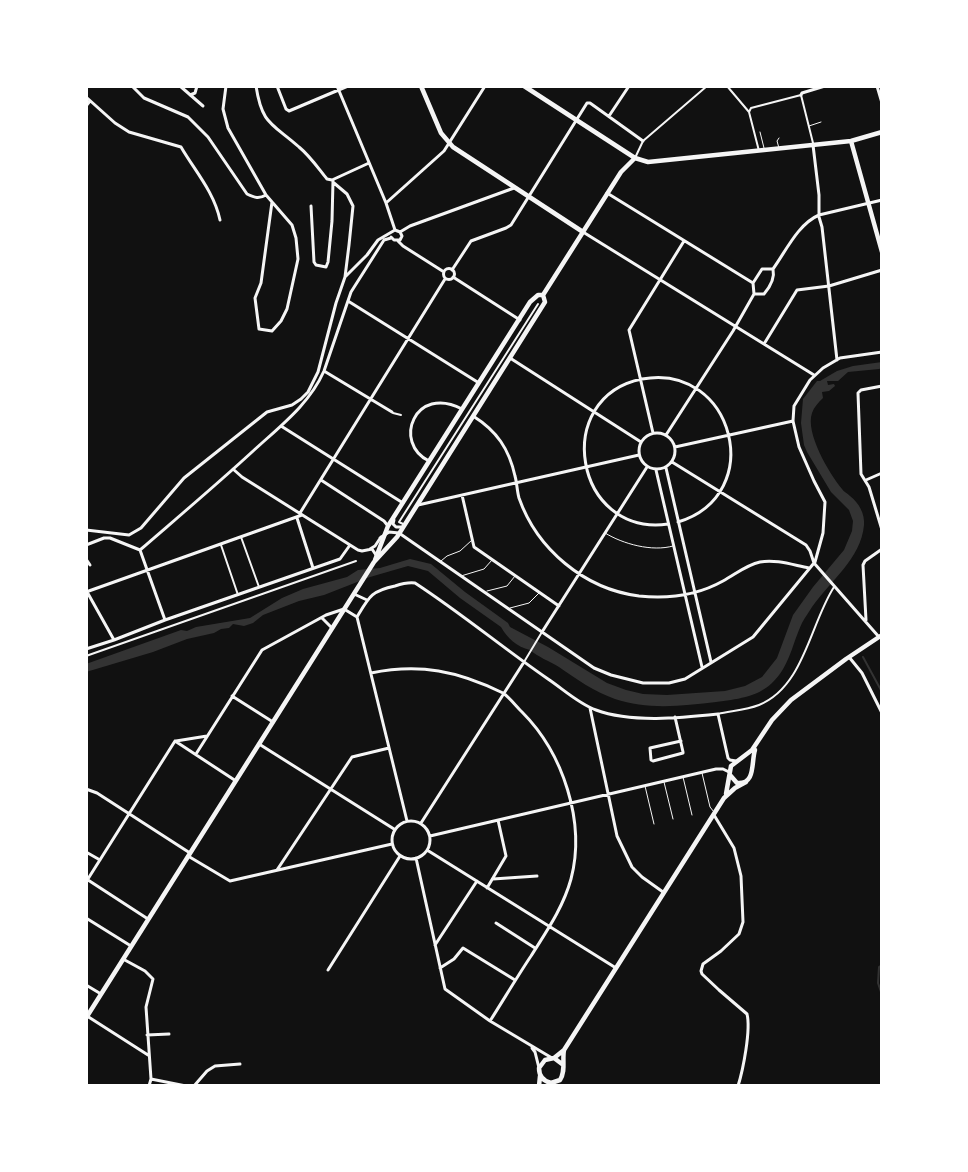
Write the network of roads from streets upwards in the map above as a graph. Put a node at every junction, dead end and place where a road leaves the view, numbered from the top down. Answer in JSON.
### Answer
{"nodes":[{"id":1,"x":132,"y":86,"type":"edge"},
{"id":2,"x":180,"y":86,"type":"edge"},
{"id":3,"x":197,"y":86,"type":"edge"},
{"id":4,"x":226,"y":86,"type":"edge"},
{"id":5,"x":256,"y":86,"type":"edge"},
{"id":6,"x":277,"y":86,"type":"edge"},
{"id":7,"x":348,"y":86,"type":"edge"},
{"id":8,"x":421,"y":86,"type":"edge"},
{"id":9,"x":485,"y":86,"type":"edge"},
{"id":10,"x":524,"y":86,"type":"edge"},
{"id":11,"x":629,"y":86,"type":"edge"},
{"id":12,"x":707,"y":86,"type":"edge"},
{"id":13,"x":727,"y":86,"type":"edge"},
{"id":14,"x":825,"y":86,"type":"edge"},
{"id":15,"x":877,"y":86,"type":"edge"},
{"id":16,"x":338,"y":88,"type":"edge"},
{"id":17,"x":190,"y":95,"type":"junction"},
{"id":18,"x":800,"y":95,"type":"junction"},
{"id":19,"x":86,"y":97,"type":"edge"},
{"id":20,"x":90,"y":101,"type":"junction"},
{"id":21,"x":882,"y":102,"type":"edge"},
{"id":22,"x":86,"y":106,"type":"edge"},
{"id":23,"x":203,"y":106,"type":"dead end"},
{"id":24,"x":749,"y":112,"type":"junction"},
{"id":25,"x":609,"y":116,"type":"junction"},
{"id":26,"x":577,"y":120,"type":"junction"},
{"id":27,"x":882,"y":132,"type":"edge"},
{"id":28,"x":643,"y":141,"type":"junction"},
{"id":29,"x":851,"y":141,"type":"junction"},
{"id":30,"x":450,"y":144,"type":"junction"},
{"id":31,"x":813,"y":145,"type":"junction"},
{"id":32,"x":762,"y":150,"type":"junction"},
{"id":33,"x":635,"y":158,"type":"junction"},
{"id":34,"x":369,"y":163,"type":"junction"},
{"id":35,"x":333,"y":181,"type":"junction"},
{"id":36,"x":514,"y":188,"type":"junction"},
{"id":37,"x":608,"y":193,"type":"junction"},
{"id":38,"x":266,"y":195,"type":"junction"},
{"id":39,"x":528,"y":197,"type":"junction"},
{"id":40,"x":882,"y":200,"type":"edge"},
{"id":41,"x":272,"y":202,"type":"junction"},
{"id":42,"x":386,"y":203,"type":"junction"},
{"id":43,"x":868,"y":204,"type":"junction"},
{"id":44,"x":311,"y":206,"type":"dead end"},
{"id":45,"x":819,"y":215,"type":"junction"},
{"id":46,"x":220,"y":220,"type":"dead end"},
{"id":47,"x":393,"y":231,"type":"junction"},
{"id":48,"x":400,"y":232,"type":"junction"},
{"id":49,"x":583,"y":232,"type":"junction"},
{"id":50,"x":391,"y":238,"type":"junction"},
{"id":51,"x":398,"y":240,"type":"junction"},
{"id":52,"x":684,"y":241,"type":"junction"},
{"id":53,"x":882,"y":252,"type":"edge"},
{"id":54,"x":773,"y":269,"type":"junction"},
{"id":55,"x":452,"y":270,"type":"junction"},
{"id":56,"x":882,"y":270,"type":"edge"},
{"id":57,"x":444,"y":272,"type":"junction"},
{"id":58,"x":345,"y":277,"type":"junction"},
{"id":59,"x":453,"y":277,"type":"junction"},
{"id":60,"x":445,"y":279,"type":"junction"},
{"id":61,"x":660,"y":279,"type":"junction"},
{"id":62,"x":753,"y":283,"type":"junction"},
{"id":63,"x":829,"y":286,"type":"junction"},
{"id":64,"x":754,"y":294,"type":"junction"},
{"id":65,"x":543,"y":295,"type":"junction"},
{"id":66,"x":348,"y":301,"type":"junction"},
{"id":67,"x":538,"y":304,"type":"dead end"},
{"id":68,"x":520,"y":320,"type":"junction"},
{"id":69,"x":736,"y":326,"type":"junction"},
{"id":70,"x":409,"y":339,"type":"junction"},
{"id":71,"x":764,"y":344,"type":"junction"},
{"id":72,"x":882,"y":352,"type":"edge"},
{"id":73,"x":510,"y":358,"type":"junction"},
{"id":74,"x":837,"y":360,"type":"junction"},
{"id":75,"x":324,"y":371,"type":"junction"},
{"id":76,"x":814,"y":375,"type":"junction"},
{"id":77,"x":640,"y":380,"type":"junction"},
{"id":78,"x":479,"y":384,"type":"junction"},
{"id":79,"x":882,"y":386,"type":"edge"},
{"id":80,"x":696,"y":389,"type":"junction"},
{"id":81,"x":371,"y":400,"type":"junction"},
{"id":82,"x":463,"y":410,"type":"junction"},
{"id":83,"x":392,"y":412,"type":"joint"},
{"id":84,"x":595,"y":412,"type":"junction"},
{"id":85,"x":401,"y":415,"type":"dead end"},
{"id":86,"x":474,"y":416,"type":"junction"},
{"id":87,"x":409,"y":418,"type":"dead end"},
{"id":88,"x":414,"y":420,"type":"junction"},
{"id":89,"x":793,"y":421,"type":"junction"},
{"id":90,"x":281,"y":426,"type":"junction"},
{"id":91,"x":653,"y":433,"type":"junction"},
{"id":92,"x":666,"y":435,"type":"junction"},
{"id":93,"x":730,"y":435,"type":"junction"},
{"id":94,"x":641,"y":442,"type":"junction"},
{"id":95,"x":675,"y":447,"type":"junction"},
{"id":96,"x":638,"y":455,"type":"junction"},
{"id":97,"x":334,"y":460,"type":"junction"},
{"id":98,"x":430,"y":462,"type":"junction"},
{"id":99,"x":672,"y":462,"type":"junction"},
{"id":100,"x":585,"y":467,"type":"junction"},
{"id":101,"x":646,"y":467,"type":"junction"},
{"id":102,"x":666,"y":468,"type":"junction"},
{"id":103,"x":233,"y":469,"type":"junction"},
{"id":104,"x":656,"y":470,"type":"junction"},
{"id":105,"x":882,"y":472,"type":"edge"},
{"id":106,"x":321,"y":480,"type":"junction"},
{"id":107,"x":866,"y":480,"type":"junction"},
{"id":108,"x":516,"y":483,"type":"junction"},
{"id":109,"x":720,"y":491,"type":"junction"},
{"id":110,"x":462,"y":495,"type":"junction"},
{"id":111,"x":404,"y":503,"type":"junction"},
{"id":112,"x":417,"y":505,"type":"junction"},
{"id":113,"x":617,"y":513,"type":"junction"},
{"id":114,"x":301,"y":514,"type":"junction"},
{"id":115,"x":296,"y":518,"type":"junction"},
{"id":116,"x":394,"y":519,"type":"junction"},
{"id":117,"x":678,"y":522,"type":"junction"},
{"id":118,"x":668,"y":524,"type":"junction"},
{"id":119,"x":403,"y":525,"type":"junction"},
{"id":120,"x":387,"y":527,"type":"junction"},
{"id":121,"x":86,"y":530,"type":"edge"},
{"id":122,"x":882,"y":530,"type":"edge"},
{"id":123,"x":399,"y":533,"type":"junction"},
{"id":124,"x":382,"y":536,"type":"junction"},
{"id":125,"x":241,"y":537,"type":"junction"},
{"id":126,"x":86,"y":545,"type":"edge"},
{"id":127,"x":221,"y":545,"type":"junction"},
{"id":128,"x":350,"y":545,"type":"junction"},
{"id":129,"x":369,"y":549,"type":"junction"},
{"id":130,"x":140,"y":550,"type":"junction"},
{"id":131,"x":881,"y":551,"type":"edge"},
{"id":132,"x":376,"y":555,"type":"junction"},
{"id":133,"x":86,"y":559,"type":"edge"},
{"id":134,"x":356,"y":561,"type":"dead end"},
{"id":135,"x":374,"y":562,"type":"junction"},
{"id":136,"x":814,"y":562,"type":"junction"},
{"id":137,"x":90,"y":565,"type":"dead end"},
{"id":138,"x":313,"y":568,"type":"junction"},
{"id":139,"x":809,"y":568,"type":"junction"},
{"id":140,"x":148,"y":571,"type":"junction"},
{"id":141,"x":578,"y":574,"type":"junction"},
{"id":142,"x":834,"y":585,"type":"junction"},
{"id":143,"x":259,"y":587,"type":"junction"},
{"id":144,"x":87,"y":591,"type":"edge"},
{"id":145,"x":694,"y":592,"type":"junction"},
{"id":146,"x":354,"y":593,"type":"junction"},
{"id":147,"x":238,"y":594,"type":"junction"},
{"id":148,"x":684,"y":594,"type":"junction"},
{"id":149,"x":367,"y":600,"type":"junction"},
{"id":150,"x":559,"y":606,"type":"junction"},
{"id":151,"x":344,"y":609,"type":"junction"},
{"id":152,"x":357,"y":617,"type":"junction"},
{"id":153,"x":322,"y":618,"type":"junction"},
{"id":154,"x":165,"y":620,"type":"junction"},
{"id":155,"x":866,"y":621,"type":"junction"},
{"id":156,"x":332,"y":628,"type":"junction"},
{"id":157,"x":541,"y":633,"type":"junction"},
{"id":158,"x":881,"y":636,"type":"edge"},
{"id":159,"x":114,"y":640,"type":"junction"},
{"id":160,"x":86,"y":649,"type":"edge"},
{"id":161,"x":86,"y":656,"type":"edge"},
{"id":162,"x":849,"y":656,"type":"junction"},
{"id":163,"x":524,"y":662,"type":"junction"},
{"id":164,"x":711,"y":662,"type":"junction"},
{"id":165,"x":702,"y":667,"type":"junction"},
{"id":166,"x":371,"y":673,"type":"junction"},
{"id":167,"x":503,"y":693,"type":"junction"},
{"id":168,"x":232,"y":696,"type":"junction"},
{"id":169,"x":590,"y":707,"type":"junction"},
{"id":170,"x":882,"y":713,"type":"edge"},
{"id":171,"x":718,"y":714,"type":"junction"},
{"id":172,"x":676,"y":717,"type":"junction"},
{"id":173,"x":273,"y":722,"type":"junction"},
{"id":174,"x":207,"y":736,"type":"junction"},
{"id":175,"x":175,"y":741,"type":"junction"},
{"id":176,"x":681,"y":741,"type":"junction"},
{"id":177,"x":259,"y":744,"type":"junction"},
{"id":178,"x":758,"y":744,"type":"junction"},
{"id":179,"x":389,"y":748,"type":"junction"},
{"id":180,"x":196,"y":754,"type":"junction"},
{"id":181,"x":738,"y":761,"type":"junction"},
{"id":182,"x":752,"y":771,"type":"junction"},
{"id":183,"x":729,"y":772,"type":"junction"},
{"id":184,"x":236,"y":781,"type":"junction"},
{"id":185,"x":746,"y":782,"type":"junction"},
{"id":186,"x":86,"y":788,"type":"edge"},
{"id":187,"x":331,"y":789,"type":"junction"},
{"id":188,"x":608,"y":794,"type":"junction"},
{"id":189,"x":724,"y":798,"type":"junction"},
{"id":190,"x":571,"y":803,"type":"junction"},
{"id":191,"x":129,"y":814,"type":"junction"},
{"id":192,"x":714,"y":814,"type":"junction"},
{"id":193,"x":498,"y":820,"type":"junction"},
{"id":194,"x":407,"y":821,"type":"junction"},
{"id":195,"x":421,"y":823,"type":"junction"},
{"id":196,"x":394,"y":830,"type":"junction"},
{"id":197,"x":430,"y":836,"type":"junction"},
{"id":198,"x":392,"y":844,"type":"junction"},
{"id":199,"x":427,"y":850,"type":"junction"},
{"id":200,"x":86,"y":852,"type":"edge"},
{"id":201,"x":189,"y":854,"type":"junction"},
{"id":202,"x":400,"y":856,"type":"junction"},
{"id":203,"x":416,"y":858,"type":"junction"},
{"id":204,"x":100,"y":860,"type":"junction"},
{"id":205,"x":277,"y":870,"type":"junction"},
{"id":206,"x":537,"y":876,"type":"dead end"},
{"id":207,"x":492,"y":879,"type":"junction"},
{"id":208,"x":87,"y":881,"type":"edge"},
{"id":209,"x":477,"y":882,"type":"junction"},
{"id":210,"x":487,"y":888,"type":"junction"},
{"id":211,"x":663,"y":892,"type":"junction"},
{"id":212,"x":86,"y":918,"type":"edge"},
{"id":213,"x":148,"y":919,"type":"junction"},
{"id":214,"x":496,"y":923,"type":"dead end"},
{"id":215,"x":549,"y":927,"type":"junction"},
{"id":216,"x":435,"y":945,"type":"junction"},
{"id":217,"x":131,"y":946,"type":"junction"},
{"id":218,"x":536,"y":948,"type":"junction"},
{"id":219,"x":124,"y":959,"type":"junction"},
{"id":220,"x":440,"y":968,"type":"junction"},
{"id":221,"x":616,"y":968,"type":"junction"},
{"id":222,"x":328,"y":970,"type":"dead end"},
{"id":223,"x":515,"y":980,"type":"junction"},
{"id":224,"x":86,"y":984,"type":"edge"},
{"id":225,"x":101,"y":994,"type":"junction"},
{"id":226,"x":87,"y":1017,"type":"edge"},
{"id":227,"x":490,"y":1020,"type":"junction"},
{"id":228,"x":169,"y":1034,"type":"dead end"},
{"id":229,"x":147,"y":1035,"type":"junction"},
{"id":230,"x":530,"y":1045,"type":"junction"},
{"id":231,"x":564,"y":1050,"type":"junction"},
{"id":232,"x":149,"y":1055,"type":"junction"},
{"id":233,"x":553,"y":1058,"type":"junction"},
{"id":234,"x":240,"y":1064,"type":"dead end"},
{"id":235,"x":562,"y":1064,"type":"junction"},
{"id":236,"x":539,"y":1068,"type":"junction"},
{"id":237,"x":540,"y":1076,"type":"junction"},
{"id":238,"x":151,"y":1079,"type":"junction"},
{"id":239,"x":549,"y":1084,"type":"edge"},
{"id":240,"x":150,"y":1086,"type":"edge"},
{"id":241,"x":186,"y":1086,"type":"edge"},
{"id":242,"x":194,"y":1086,"type":"edge"},
{"id":243,"x":539,"y":1086,"type":"edge"},
{"id":244,"x":738,"y":1086,"type":"edge"}],
"edges":[{"from":1,"to":38,"type":"street"},
{"from":2,"to":17,"type":"street"},
{"from":3,"to":17,"type":"street"},
{"from":4,"to":38,"type":"street"},
{"from":5,"to":35,"type":"street"},
{"from":6,"to":16,"type":"street"},
{"from":7,"to":16,"type":"street"},
{"from":8,"to":30,"type":"main road"},
{"from":9,"to":30,"type":"street"},
{"from":10,"to":26,"type":"main road"},
{"from":11,"to":25,"type":"street"},
{"from":12,"to":28,"type":"street"},
{"from":13,"to":24,"type":"street"},
{"from":14,"to":18,"type":"street"},
{"from":15,"to":21,"type":"street"},
{"from":16,"to":34,"type":"street"},
{"from":17,"to":23,"type":"street"},
{"from":18,"to":24,"type":"street"},
{"from":18,"to":31,"type":"street"},
{"from":19,"to":20,"type":"street"},
{"from":20,"to":22,"type":"street"},
{"from":20,"to":46,"type":"street"},
{"from":24,"to":32,"type":"street"},
{"from":25,"to":26,"type":"street"},
{"from":25,"to":28,"type":"street"},
{"from":26,"to":33,"type":"main road"},
{"from":26,"to":39,"type":"street"},
{"from":27,"to":29,"type":"main road"},
{"from":28,"to":33,"type":"street"},
{"from":29,"to":31,"type":"main road"},
{"from":29,"to":43,"type":"main road"},
{"from":30,"to":36,"type":"main road"},
{"from":30,"to":42,"type":"street"},
{"from":31,"to":32,"type":"main road"},
{"from":31,"to":45,"type":"street"},
{"from":32,"to":33,"type":"main road"},
{"from":33,"to":37,"type":"main road"},
{"from":34,"to":35,"type":"street"},
{"from":34,"to":42,"type":"street"},
{"from":35,"to":44,"type":"street"},
{"from":35,"to":58,"type":"street"},
{"from":36,"to":39,"type":"main road"},
{"from":36,"to":48,"type":"street"},
{"from":37,"to":49,"type":"main road"},
{"from":37,"to":52,"type":"street"},
{"from":38,"to":41,"type":"street"},
{"from":39,"to":49,"type":"main road"},
{"from":39,"to":55,"type":"street"},
{"from":40,"to":43,"type":"street"},
{"from":41,"to":41,"type":"street"},
{"from":42,"to":47,"type":"street"},
{"from":43,"to":45,"type":"street"},
{"from":43,"to":53,"type":"main road"},
{"from":45,"to":54,"type":"street"},
{"from":45,"to":63,"type":"street"},
{"from":47,"to":48,"type":"street"},
{"from":47,"to":50,"type":"street"},
{"from":47,"to":58,"type":"street"},
{"from":48,"to":51,"type":"street"},
{"from":49,"to":61,"type":"street"},
{"from":49,"to":65,"type":"main road"},
{"from":50,"to":51,"type":"street"},
{"from":50,"to":66,"type":"street"},
{"from":51,"to":57,"type":"street"},
{"from":52,"to":61,"type":"street"},
{"from":52,"to":62,"type":"street"},
{"from":54,"to":62,"type":"street"},
{"from":54,"to":64,"type":"street"},
{"from":55,"to":57,"type":"street"},
{"from":55,"to":59,"type":"street"},
{"from":56,"to":63,"type":"street"},
{"from":57,"to":60,"type":"street"},
{"from":58,"to":121,"type":"street"},
{"from":59,"to":60,"type":"street"},
{"from":59,"to":68,"type":"street"},
{"from":60,"to":70,"type":"street"},
{"from":61,"to":69,"type":"street"},
{"from":61,"to":77,"type":"street"},
{"from":62,"to":64,"type":"street"},
{"from":63,"to":71,"type":"street"},
{"from":63,"to":74,"type":"street"},
{"from":64,"to":69,"type":"street"},
{"from":65,"to":68,"type":"main road"},
{"from":65,"to":73,"type":"main road"},
{"from":66,"to":70,"type":"street"},
{"from":66,"to":75,"type":"street"},
{"from":67,"to":119,"type":"street"},
{"from":68,"to":78,"type":"main road"},
{"from":69,"to":71,"type":"street"},
{"from":69,"to":80,"type":"street"},
{"from":70,"to":78,"type":"street"},
{"from":70,"to":81,"type":"street"},
{"from":71,"to":76,"type":"street"},
{"from":72,"to":74,"type":"street"},
{"from":73,"to":84,"type":"street"},
{"from":73,"to":86,"type":"main road"},
{"from":74,"to":76,"type":"street"},
{"from":75,"to":81,"type":"street"},
{"from":75,"to":90,"type":"street"},
{"from":76,"to":89,"type":"street"},
{"from":77,"to":80,"type":"street"},
{"from":77,"to":84,"type":"street"},
{"from":77,"to":91,"type":"street"},
{"from":78,"to":82,"type":"main road"},
{"from":79,"to":107,"type":"street"},
{"from":80,"to":92,"type":"street"},
{"from":80,"to":93,"type":"street"},
{"from":81,"to":83,"type":"street"},
{"from":81,"to":97,"type":"street"},
{"from":82,"to":88,"type":"street"},
{"from":82,"to":98,"type":"main road"},
{"from":83,"to":85,"type":"street"},
{"from":84,"to":94,"type":"street"},
{"from":84,"to":100,"type":"street"},
{"from":86,"to":108,"type":"street"},
{"from":86,"to":112,"type":"main road"},
{"from":87,"to":88,"type":"street"},
{"from":88,"to":98,"type":"street"},
{"from":89,"to":93,"type":"street"},
{"from":89,"to":136,"type":"street"},
{"from":90,"to":97,"type":"street"},
{"from":90,"to":103,"type":"street"},
{"from":91,"to":92,"type":"street"},
{"from":91,"to":94,"type":"street"},
{"from":92,"to":95,"type":"street"},
{"from":93,"to":95,"type":"street"},
{"from":93,"to":109,"type":"street"},
{"from":94,"to":96,"type":"street"},
{"from":95,"to":99,"type":"street"},
{"from":96,"to":100,"type":"street"},
{"from":96,"to":101,"type":"street"},
{"from":97,"to":106,"type":"street"},
{"from":97,"to":111,"type":"street"},
{"from":98,"to":111,"type":"main road"},
{"from":99,"to":102,"type":"street"},
{"from":99,"to":109,"type":"street"},
{"from":100,"to":108,"type":"street"},
{"from":100,"to":113,"type":"street"},
{"from":101,"to":104,"type":"street"},
{"from":101,"to":113,"type":"street"},
{"from":102,"to":104,"type":"street"},
{"from":102,"to":117,"type":"street"},
{"from":103,"to":114,"type":"street"},
{"from":103,"to":130,"type":"street"},
{"from":104,"to":118,"type":"street"},
{"from":105,"to":107,"type":"street"},
{"from":106,"to":114,"type":"street"},
{"from":106,"to":120,"type":"street"},
{"from":107,"to":122,"type":"street"},
{"from":108,"to":110,"type":"street"},
{"from":108,"to":141,"type":"street"},
{"from":109,"to":117,"type":"street"},
{"from":109,"to":136,"type":"street"},
{"from":110,"to":112,"type":"street"},
{"from":110,"to":150,"type":"street"},
{"from":111,"to":116,"type":"main road"},
{"from":112,"to":119,"type":"main road"},
{"from":113,"to":118,"type":"street"},
{"from":113,"to":141,"type":"street"},
{"from":114,"to":115,"type":"street"},
{"from":114,"to":128,"type":"street"},
{"from":115,"to":125,"type":"street"},
{"from":115,"to":138,"type":"street"},
{"from":116,"to":119,"type":"street"},
{"from":116,"to":120,"type":"main road"},
{"from":117,"to":145,"type":"street"},
{"from":118,"to":148,"type":"street"},
{"from":119,"to":123,"type":"main road"},
{"from":120,"to":124,"type":"main road"},
{"from":123,"to":124,"type":"street"},
{"from":123,"to":135,"type":"main road"},
{"from":123,"to":157,"type":"street"},
{"from":124,"to":129,"type":"street"},
{"from":124,"to":132,"type":"main road"},
{"from":125,"to":127,"type":"street"},
{"from":125,"to":143,"type":"street"},
{"from":126,"to":130,"type":"street"},
{"from":127,"to":140,"type":"street"},
{"from":127,"to":147,"type":"street"},
{"from":128,"to":129,"type":"street"},
{"from":128,"to":138,"type":"street"},
{"from":129,"to":132,"type":"street"},
{"from":130,"to":140,"type":"street"},
{"from":131,"to":155,"type":"street"},
{"from":132,"to":135,"type":"main road"},
{"from":133,"to":137,"type":"street"},
{"from":134,"to":161,"type":"street"},
{"from":135,"to":146,"type":"main road"},
{"from":136,"to":139,"type":"street"},
{"from":136,"to":142,"type":"street"},
{"from":138,"to":143,"type":"street"},
{"from":139,"to":145,"type":"street"},
{"from":139,"to":164,"type":"street"},
{"from":140,"to":144,"type":"street"},
{"from":140,"to":154,"type":"street"},
{"from":141,"to":148,"type":"street"},
{"from":141,"to":150,"type":"street"},
{"from":142,"to":155,"type":"street"},
{"from":142,"to":171,"type":"street"},
{"from":143,"to":147,"type":"street"},
{"from":144,"to":159,"type":"street"},
{"from":145,"to":148,"type":"street"},
{"from":145,"to":164,"type":"street"},
{"from":146,"to":149,"type":"street"},
{"from":146,"to":151,"type":"main road"},
{"from":147,"to":154,"type":"street"},
{"from":148,"to":165,"type":"street"},
{"from":149,"to":152,"type":"street"},
{"from":149,"to":163,"type":"street"},
{"from":150,"to":157,"type":"street"},
{"from":151,"to":152,"type":"street"},
{"from":151,"to":153,"type":"street"},
{"from":151,"to":156,"type":"main road"},
{"from":152,"to":166,"type":"street"},
{"from":153,"to":156,"type":"street"},
{"from":153,"to":168,"type":"street"},
{"from":154,"to":159,"type":"street"},
{"from":155,"to":158,"type":"street"},
{"from":156,"to":173,"type":"main road"},
{"from":157,"to":163,"type":"street"},
{"from":157,"to":165,"type":"street"},
{"from":158,"to":162,"type":"main road"},
{"from":159,"to":160,"type":"street"},
{"from":162,"to":170,"type":"street"},
{"from":162,"to":178,"type":"main road"},
{"from":163,"to":167,"type":"street"},
{"from":163,"to":169,"type":"street"},
{"from":164,"to":165,"type":"street"},
{"from":166,"to":167,"type":"street"},
{"from":166,"to":179,"type":"street"},
{"from":167,"to":190,"type":"street"},
{"from":167,"to":195,"type":"street"},
{"from":168,"to":173,"type":"street"},
{"from":168,"to":174,"type":"street"},
{"from":169,"to":172,"type":"street"},
{"from":169,"to":188,"type":"street"},
{"from":171,"to":172,"type":"street"},
{"from":171,"to":181,"type":"street"},
{"from":172,"to":176,"type":"street"},
{"from":173,"to":177,"type":"main road"},
{"from":174,"to":175,"type":"street"},
{"from":174,"to":180,"type":"street"},
{"from":175,"to":180,"type":"street"},
{"from":175,"to":191,"type":"street"},
{"from":176,"to":176,"type":"street"},
{"from":177,"to":184,"type":"main road"},
{"from":177,"to":187,"type":"street"},
{"from":178,"to":181,"type":"main road"},
{"from":178,"to":182,"type":"main road"},
{"from":179,"to":187,"type":"street"},
{"from":179,"to":194,"type":"street"},
{"from":180,"to":184,"type":"street"},
{"from":181,"to":182,"type":"main road"},
{"from":181,"to":183,"type":"main road"},
{"from":182,"to":185,"type":"main road"},
{"from":183,"to":185,"type":"main road"},
{"from":183,"to":188,"type":"street"},
{"from":183,"to":189,"type":"main road"},
{"from":184,"to":201,"type":"main road"},
{"from":185,"to":189,"type":"main road"},
{"from":186,"to":191,"type":"street"},
{"from":187,"to":196,"type":"street"},
{"from":187,"to":205,"type":"street"},
{"from":188,"to":190,"type":"street"},
{"from":188,"to":211,"type":"street"},
{"from":189,"to":192,"type":"main road"},
{"from":190,"to":193,"type":"street"},
{"from":190,"to":215,"type":"street"},
{"from":191,"to":201,"type":"street"},
{"from":191,"to":204,"type":"street"},
{"from":192,"to":211,"type":"main road"},
{"from":192,"to":244,"type":"street"},
{"from":193,"to":197,"type":"street"},
{"from":193,"to":207,"type":"street"},
{"from":194,"to":195,"type":"street"},
{"from":194,"to":196,"type":"street"},
{"from":195,"to":197,"type":"street"},
{"from":196,"to":198,"type":"street"},
{"from":197,"to":199,"type":"street"},
{"from":198,"to":202,"type":"street"},
{"from":198,"to":205,"type":"street"},
{"from":199,"to":203,"type":"street"},
{"from":199,"to":209,"type":"street"},
{"from":200,"to":204,"type":"street"},
{"from":201,"to":205,"type":"street"},
{"from":201,"to":213,"type":"main road"},
{"from":202,"to":203,"type":"street"},
{"from":202,"to":222,"type":"street"},
{"from":203,"to":216,"type":"street"},
{"from":204,"to":208,"type":"street"},
{"from":206,"to":207,"type":"street"},
{"from":207,"to":210,"type":"street"},
{"from":208,"to":213,"type":"street"},
{"from":209,"to":210,"type":"street"},
{"from":209,"to":216,"type":"street"},
{"from":210,"to":215,"type":"street"},
{"from":211,"to":221,"type":"main road"},
{"from":212,"to":217,"type":"street"},
{"from":213,"to":217,"type":"main road"},
{"from":214,"to":218,"type":"street"},
{"from":215,"to":218,"type":"street"},
{"from":215,"to":221,"type":"street"},
{"from":216,"to":220,"type":"street"},
{"from":217,"to":219,"type":"main road"},
{"from":218,"to":223,"type":"street"},
{"from":219,"to":225,"type":"main road"},
{"from":219,"to":229,"type":"street"},
{"from":220,"to":223,"type":"street"},
{"from":220,"to":227,"type":"street"},
{"from":221,"to":231,"type":"main road"},
{"from":223,"to":227,"type":"street"},
{"from":224,"to":225,"type":"street"},
{"from":225,"to":226,"type":"main road"},
{"from":226,"to":232,"type":"street"},
{"from":227,"to":230,"type":"street"},
{"from":228,"to":229,"type":"street"},
{"from":229,"to":232,"type":"street"},
{"from":230,"to":233,"type":"street"},
{"from":230,"to":236,"type":"street"},
{"from":231,"to":233,"type":"main road"},
{"from":231,"to":235,"type":"main road"},
{"from":232,"to":238,"type":"street"},
{"from":233,"to":235,"type":"main road"},
{"from":233,"to":236,"type":"main road"},
{"from":234,"to":242,"type":"street"},
{"from":235,"to":239,"type":"main road"},
{"from":236,"to":237,"type":"main road"},
{"from":237,"to":239,"type":"main road"},
{"from":237,"to":243,"type":"main road"},
{"from":238,"to":240,"type":"street"},
{"from":238,"to":241,"type":"street"}]}
